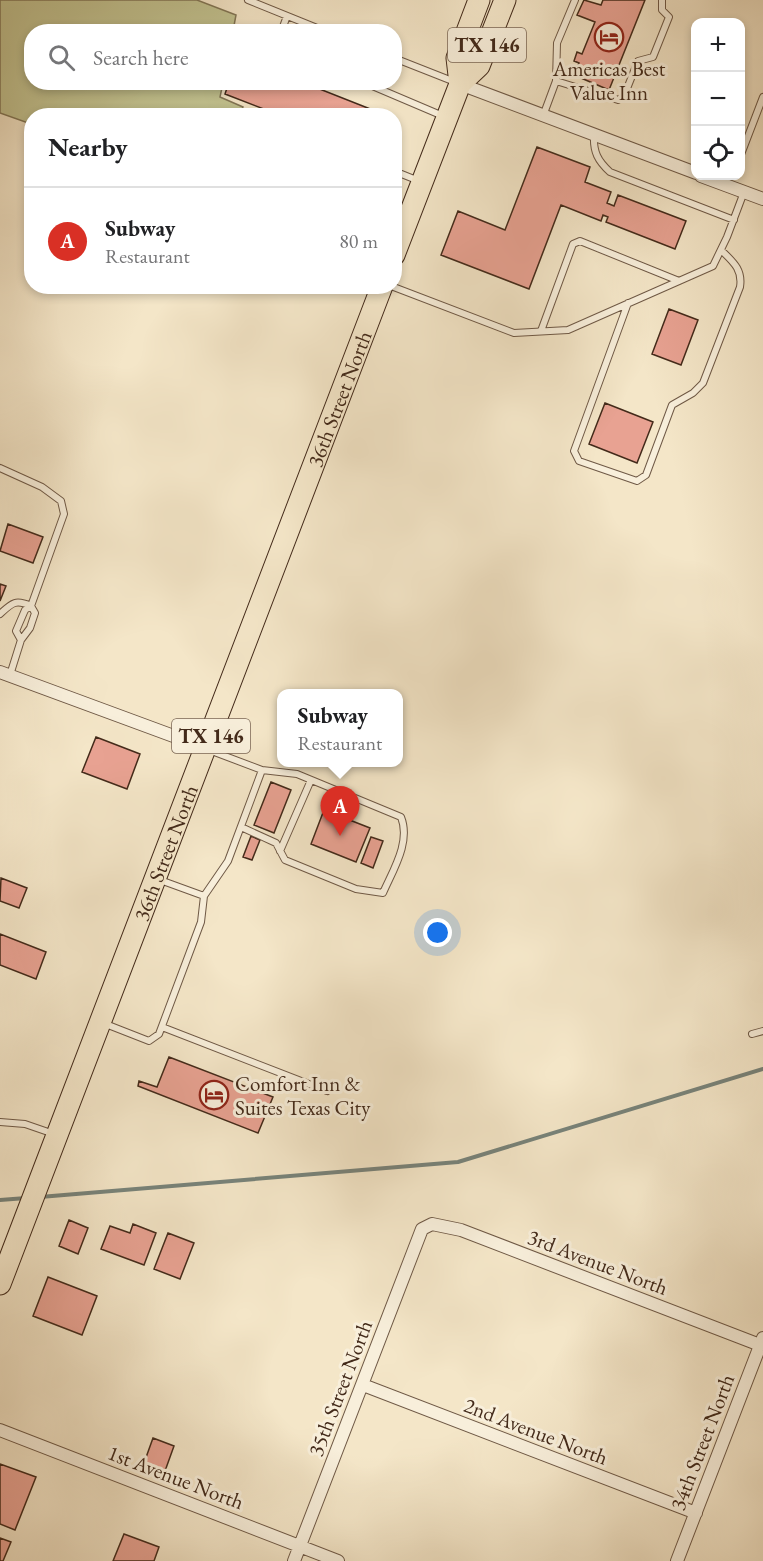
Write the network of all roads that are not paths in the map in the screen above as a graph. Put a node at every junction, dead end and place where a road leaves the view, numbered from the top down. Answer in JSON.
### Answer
{"nodes":[{"id":1,"x":248,"y":0,"type":"edge"},
{"id":2,"x":479,"y":0,"type":"edge"},
{"id":3,"x":505,"y":0,"type":"edge"},
{"id":4,"x":575,"y":0,"type":"edge"},
{"id":5,"x":662,"y":0,"type":"edge"},
{"id":6,"x":262,"y":3,"type":"edge"},
{"id":7,"x":287,"y":16,"type":"junction"},
{"id":8,"x":284,"y":24,"type":"edge"},
{"id":9,"x":307,"y":24,"type":"edge"},
{"id":10,"x":402,"y":61,"type":"edge"},
{"id":11,"x":556,"y":81,"type":"junction"},
{"id":12,"x":460,"y":84,"type":"junction"},
{"id":13,"x":382,"y":90,"type":"edge"},
{"id":14,"x":763,"y":97,"type":"edge"},
{"id":15,"x":543,"y":116,"type":"junction"},
{"id":16,"x":447,"y":117,"type":"junction"},
{"id":17,"x":594,"y":135,"type":"junction"},
{"id":18,"x":745,"y":146,"type":"edge"},
{"id":19,"x":691,"y":171,"type":"edge"},
{"id":20,"x":402,"y":174,"type":"edge"},
{"id":21,"x":732,"y":181,"type":"edge"},
{"id":22,"x":422,"y":182,"type":"junction"},
{"id":23,"x":744,"y":192,"type":"junction"},
{"id":24,"x":763,"y":199,"type":"edge"},
{"id":25,"x":403,"y":209,"type":"edge"},
{"id":26,"x":734,"y":220,"type":"junction"},
{"id":27,"x":721,"y":250,"type":"junction"},
{"id":28,"x":679,"y":280,"type":"junction"},
{"id":29,"x":402,"y":290,"type":"edge"},
{"id":30,"x":379,"y":294,"type":"edge"},
{"id":31,"x":628,"y":303,"type":"junction"},
{"id":32,"x":541,"y":331,"type":"junction"},
{"id":33,"x":0,"y":468,"type":"edge"},
{"id":34,"x":31,"y":606,"type":"junction"},
{"id":35,"x":0,"y":614,"type":"edge"},
{"id":36,"x":21,"y":640,"type":"junction"},
{"id":37,"x":5,"y":674,"type":"edge"},
{"id":38,"x":206,"y":748,"type":"junction"},
{"id":39,"x":262,"y":770,"type":"junction"},
{"id":40,"x":311,"y":780,"type":"junction"},
{"id":41,"x":241,"y":827,"type":"junction"},
{"id":42,"x":280,"y":851,"type":"junction"},
{"id":43,"x":156,"y":879,"type":"junction"},
{"id":44,"x":204,"y":896,"type":"junction"},
{"id":45,"x":100,"y":1023,"type":"junction"},
{"id":46,"x":162,"y":1027,"type":"junction"},
{"id":47,"x":763,"y":1031,"type":"edge"},
{"id":48,"x":752,"y":1034,"type":"dead end"},
{"id":49,"x":327,"y":1091,"type":"dead end"},
{"id":50,"x":0,"y":1122,"type":"edge"},
{"id":51,"x":57,"y":1136,"type":"junction"},
{"id":52,"x":422,"y":1229,"type":"joint"},
{"id":53,"x":0,"y":1284,"type":"edge"},
{"id":54,"x":762,"y":1341,"type":"edge"},
{"id":55,"x":363,"y":1385,"type":"junction"},
{"id":56,"x":0,"y":1430,"type":"edge"},
{"id":57,"x":696,"y":1513,"type":"junction"},
{"id":58,"x":300,"y":1546,"type":"junction"},
{"id":59,"x":294,"y":1561,"type":"edge"},
{"id":60,"x":338,"y":1561,"type":"edge"},
{"id":61,"x":677,"y":1561,"type":"edge"}],
"edges":[{"from":1,"to":6,"type":"lane"},
{"from":2,"to":12,"type":"highway","number":"TX 146"},
{"from":3,"to":12,"type":"highway","number":"TX 146"},
{"from":4,"to":11,"type":"lane"},
{"from":5,"to":11,"type":"lane"},
{"from":6,"to":7,"type":"lane"},
{"from":7,"to":8,"type":"lane"},
{"from":7,"to":9,"type":"lane"},
{"from":10,"to":12,"type":"lane"},
{"from":11,"to":15,"type":"lane"},
{"from":12,"to":15,"type":"street"},
{"from":12,"to":16,"type":"highway","number":"TX 146"},
{"from":13,"to":16,"type":"lane"},
{"from":14,"to":18,"type":"lane"},
{"from":15,"to":17,"type":"street"},
{"from":16,"to":22,"type":"highway","number":"TX 146"},
{"from":17,"to":19,"type":"street"},
{"from":17,"to":26,"type":"lane"},
{"from":20,"to":22,"type":"lane"},
{"from":21,"to":23,"type":"street"},
{"from":22,"to":25,"type":"highway","number":"TX 146"},
{"from":23,"to":24,"type":"street"},
{"from":23,"to":26,"type":"lane"},
{"from":26,"to":27,"type":"lane"},
{"from":27,"to":28,"type":"lane"},
{"from":27,"to":31,"type":"lane"},
{"from":28,"to":31,"type":"lane"},
{"from":28,"to":32,"type":"lane"},
{"from":29,"to":32,"type":"lane"},
{"from":30,"to":38,"type":"highway","name":"36th Street North","number":"TX 146"},
{"from":31,"to":32,"type":"lane"},
{"from":33,"to":34,"type":"lane"},
{"from":34,"to":35,"type":"lane"},
{"from":34,"to":36,"type":"lane"},
{"from":34,"to":36,"type":"lane"},
{"from":36,"to":37,"type":"lane"},
{"from":37,"to":38,"type":"street"},
{"from":38,"to":39,"type":"lane"},
{"from":38,"to":43,"type":"highway","name":"36th Street North","number":"TX 146"},
{"from":39,"to":40,"type":"lane"},
{"from":39,"to":41,"type":"lane"},
{"from":40,"to":42,"type":"lane"},
{"from":40,"to":42,"type":"lane"},
{"from":41,"to":42,"type":"lane"},
{"from":41,"to":44,"type":"lane"},
{"from":43,"to":44,"type":"lane"},
{"from":43,"to":45,"type":"highway","name":"36th Street North","number":"TX 146"},
{"from":44,"to":46,"type":"lane"},
{"from":45,"to":46,"type":"lane"},
{"from":45,"to":51,"type":"highway","name":"36th Street North","number":"TX 146"},
{"from":46,"to":49,"type":"lane"},
{"from":47,"to":48,"type":"lane"},
{"from":50,"to":51,"type":"lane"},
{"from":51,"to":53,"type":"highway","name":"36th Street North","number":"TX 146"},
{"from":52,"to":54,"type":"street","name":"3rd Avenue North"},
{"from":52,"to":55,"type":"street","name":"35th Street North"},
{"from":54,"to":57,"type":"street","name":"34th Street North"},
{"from":55,"to":57,"type":"street","name":"2nd Avenue North"},
{"from":55,"to":58,"type":"street","name":"35th Street North"},
{"from":56,"to":58,"type":"street","name":"1st Avenue North"},
{"from":57,"to":61,"type":"street","name":"34th Street North"},
{"from":58,"to":59,"type":"street","name":"35th Street North"},
{"from":58,"to":60,"type":"street","name":"1st Avenue North"}]}
